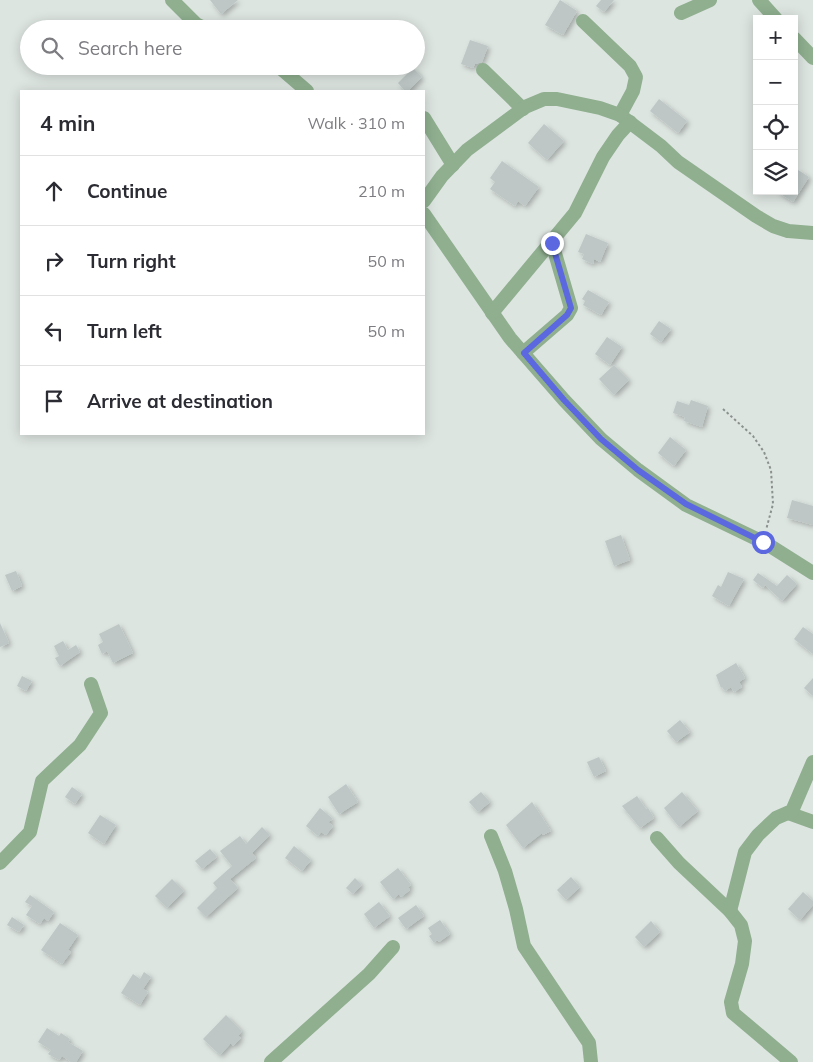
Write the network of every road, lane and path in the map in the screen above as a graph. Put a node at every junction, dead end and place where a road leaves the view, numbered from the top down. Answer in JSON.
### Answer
{"nodes":[{"id":1,"x":172,"y":0,"type":"edge"},
{"id":2,"x":710,"y":0,"type":"edge"},
{"id":3,"x":759,"y":0,"type":"edge"},
{"id":4,"x":681,"y":13,"type":"dead end"},
{"id":5,"x":772,"y":15,"type":"edge"},
{"id":6,"x":192,"y":20,"type":"edge"},
{"id":7,"x":583,"y":21,"type":"dead end"},
{"id":8,"x":798,"y":42,"type":"edge"},
{"id":9,"x":813,"y":58,"type":"edge"},
{"id":10,"x":483,"y":70,"type":"dead end"},
{"id":11,"x":288,"y":75,"type":"edge"},
{"id":12,"x":306,"y":90,"type":"edge"},
{"id":13,"x":523,"y":109,"type":"junction"},
{"id":14,"x":625,"y":119,"type":"junction"},
{"id":15,"x":425,"y":120,"type":"edge"},
{"id":16,"x":453,"y":165,"type":"junction"},
{"id":17,"x":425,"y":200,"type":"edge"},
{"id":18,"x":425,"y":215,"type":"edge"},
{"id":19,"x":813,"y":233,"type":"edge"},
{"id":20,"x":552,"y":243,"type":"junction"},
{"id":21,"x":492,"y":313,"type":"junction"},
{"id":22,"x":524,"y":353,"type":"junction"},
{"id":23,"x":722,"y":410,"type":"dead end"},
{"id":24,"x":763,"y":542,"type":"junction"},
{"id":25,"x":813,"y":573,"type":"edge"},
{"id":26,"x":91,"y":684,"type":"dead end"},
{"id":27,"x":813,"y":762,"type":"edge"},
{"id":28,"x":788,"y":812,"type":"junction"},
{"id":29,"x":813,"y":822,"type":"edge"},
{"id":30,"x":491,"y":836,"type":"dead end"},
{"id":31,"x":658,"y":838,"type":"dead end"},
{"id":32,"x":0,"y":863,"type":"edge"},
{"id":33,"x":730,"y":911,"type":"junction"},
{"id":34,"x":393,"y":947,"type":"dead end"},
{"id":35,"x":271,"y":1062,"type":"edge"},
{"id":36,"x":591,"y":1062,"type":"edge"},
{"id":37,"x":791,"y":1062,"type":"edge"}],
"edges":[{"from":1,"to":6,"type":"street"},
{"from":2,"to":4,"type":"street"},
{"from":3,"to":5,"type":"street"},
{"from":7,"to":14,"type":"street"},
{"from":8,"to":9,"type":"street"},
{"from":10,"to":13,"type":"street"},
{"from":11,"to":12,"type":"street"},
{"from":13,"to":14,"type":"street"},
{"from":13,"to":16,"type":"street"},
{"from":14,"to":19,"type":"street"},
{"from":14,"to":20,"type":"street"},
{"from":15,"to":16,"type":"street"},
{"from":16,"to":17,"type":"street"},
{"from":18,"to":21,"type":"street"},
{"from":20,"to":21,"type":"street"},
{"from":20,"to":22,"type":"street"},
{"from":21,"to":22,"type":"street"},
{"from":22,"to":24,"type":"street"},
{"from":23,"to":24,"type":"path"},
{"from":24,"to":25,"type":"street"},
{"from":26,"to":32,"type":"street"},
{"from":27,"to":28,"type":"street"},
{"from":28,"to":29,"type":"street"},
{"from":28,"to":33,"type":"street"},
{"from":30,"to":36,"type":"street"},
{"from":31,"to":33,"type":"street"},
{"from":33,"to":37,"type":"street"},
{"from":34,"to":35,"type":"street"}]}
